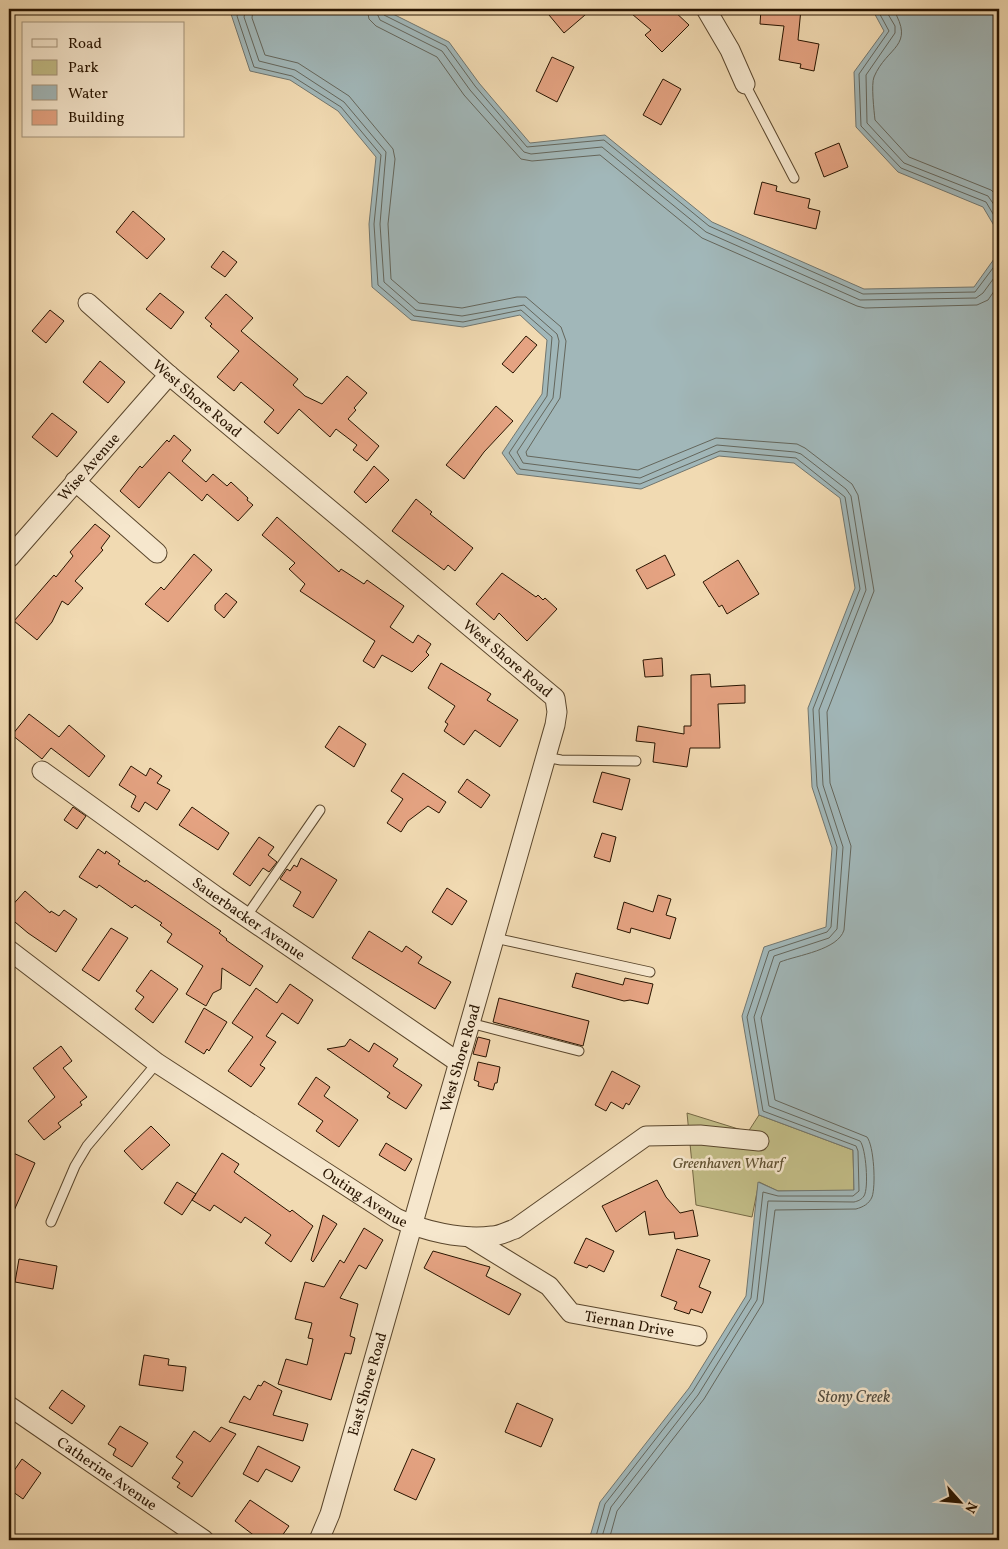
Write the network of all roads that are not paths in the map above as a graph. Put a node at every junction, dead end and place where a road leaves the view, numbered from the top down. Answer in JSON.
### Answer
{"nodes":[{"id":1,"x":706,"y":9,"type":"edge"},
{"id":2,"x":745,"y":84,"type":"joint"},
{"id":3,"x":794,"y":178,"type":"dead end"},
{"id":4,"x":88,"y":303,"type":"dead end"},
{"id":5,"x":169,"y":375,"type":"junction"},
{"id":6,"x":75,"y":481,"type":"junction"},
{"id":7,"x":158,"y":553,"type":"dead end"},
{"id":8,"x":9,"y":558,"type":"edge"},
{"id":9,"x":546,"y":757,"type":"junction"},
{"id":10,"x":636,"y":761,"type":"dead end"},
{"id":11,"x":42,"y":771,"type":"dead end"},
{"id":12,"x":320,"y":810,"type":"dead end"},
{"id":13,"x":246,"y":917,"type":"junction"},
{"id":14,"x":494,"y":938,"type":"junction"},
{"id":15,"x":9,"y":950,"type":"edge"},
{"id":16,"x":650,"y":972,"type":"dead end"},
{"id":17,"x":470,"y":1023,"type":"junction"},
{"id":18,"x":579,"y":1051,"type":"dead end"},
{"id":19,"x":458,"y":1062,"type":"junction"},
{"id":20,"x":157,"y":1063,"type":"junction"},
{"id":21,"x":759,"y":1141,"type":"dead end"},
{"id":22,"x":51,"y":1222,"type":"dead end"},
{"id":23,"x":412,"y":1226,"type":"junction"},
{"id":24,"x":469,"y":1237,"type":"junction"},
{"id":25,"x":697,"y":1336,"type":"dead end"},
{"id":26,"x":9,"y":1406,"type":"edge"},
{"id":27,"x":204,"y":1540,"type":"edge"},
{"id":28,"x":319,"y":1540,"type":"edge"}],
"edges":[{"from":1,"to":2,"type":"street"},
{"from":2,"to":3,"type":"lane"},
{"from":4,"to":5,"type":"street","name":"West Shore Road"},
{"from":5,"to":6,"type":"street","name":"Wise Avenue"},
{"from":5,"to":9,"type":"street","name":"West Shore Road"},
{"from":6,"to":7,"type":"street"},
{"from":6,"to":8,"type":"street","name":"Wise Avenue"},
{"from":9,"to":10,"type":"lane"},
{"from":9,"to":14,"type":"street","name":"West Shore Road"},
{"from":11,"to":13,"type":"street","name":"Sauerbacker Avenue"},
{"from":12,"to":13,"type":"lane"},
{"from":13,"to":19,"type":"street","name":"Sauerbacker Avenue"},
{"from":14,"to":16,"type":"lane"},
{"from":14,"to":17,"type":"street","name":"West Shore Road"},
{"from":15,"to":20,"type":"street","name":"Outing Avenue"},
{"from":17,"to":18,"type":"lane"},
{"from":17,"to":19,"type":"street","name":"West Shore Road"},
{"from":19,"to":23,"type":"street","name":"West Shore Road"},
{"from":20,"to":22,"type":"lane"},
{"from":20,"to":23,"type":"street","name":"Outing Avenue"},
{"from":21,"to":24,"type":"street","name":"Outing Avenue"},
{"from":23,"to":24,"type":"street","name":"Outing Avenue"},
{"from":23,"to":28,"type":"street","name":"East Shore Road"},
{"from":24,"to":25,"type":"street","name":"Tiernan Drive"},
{"from":26,"to":27,"type":"street","name":"Catherine Avenue"}]}
